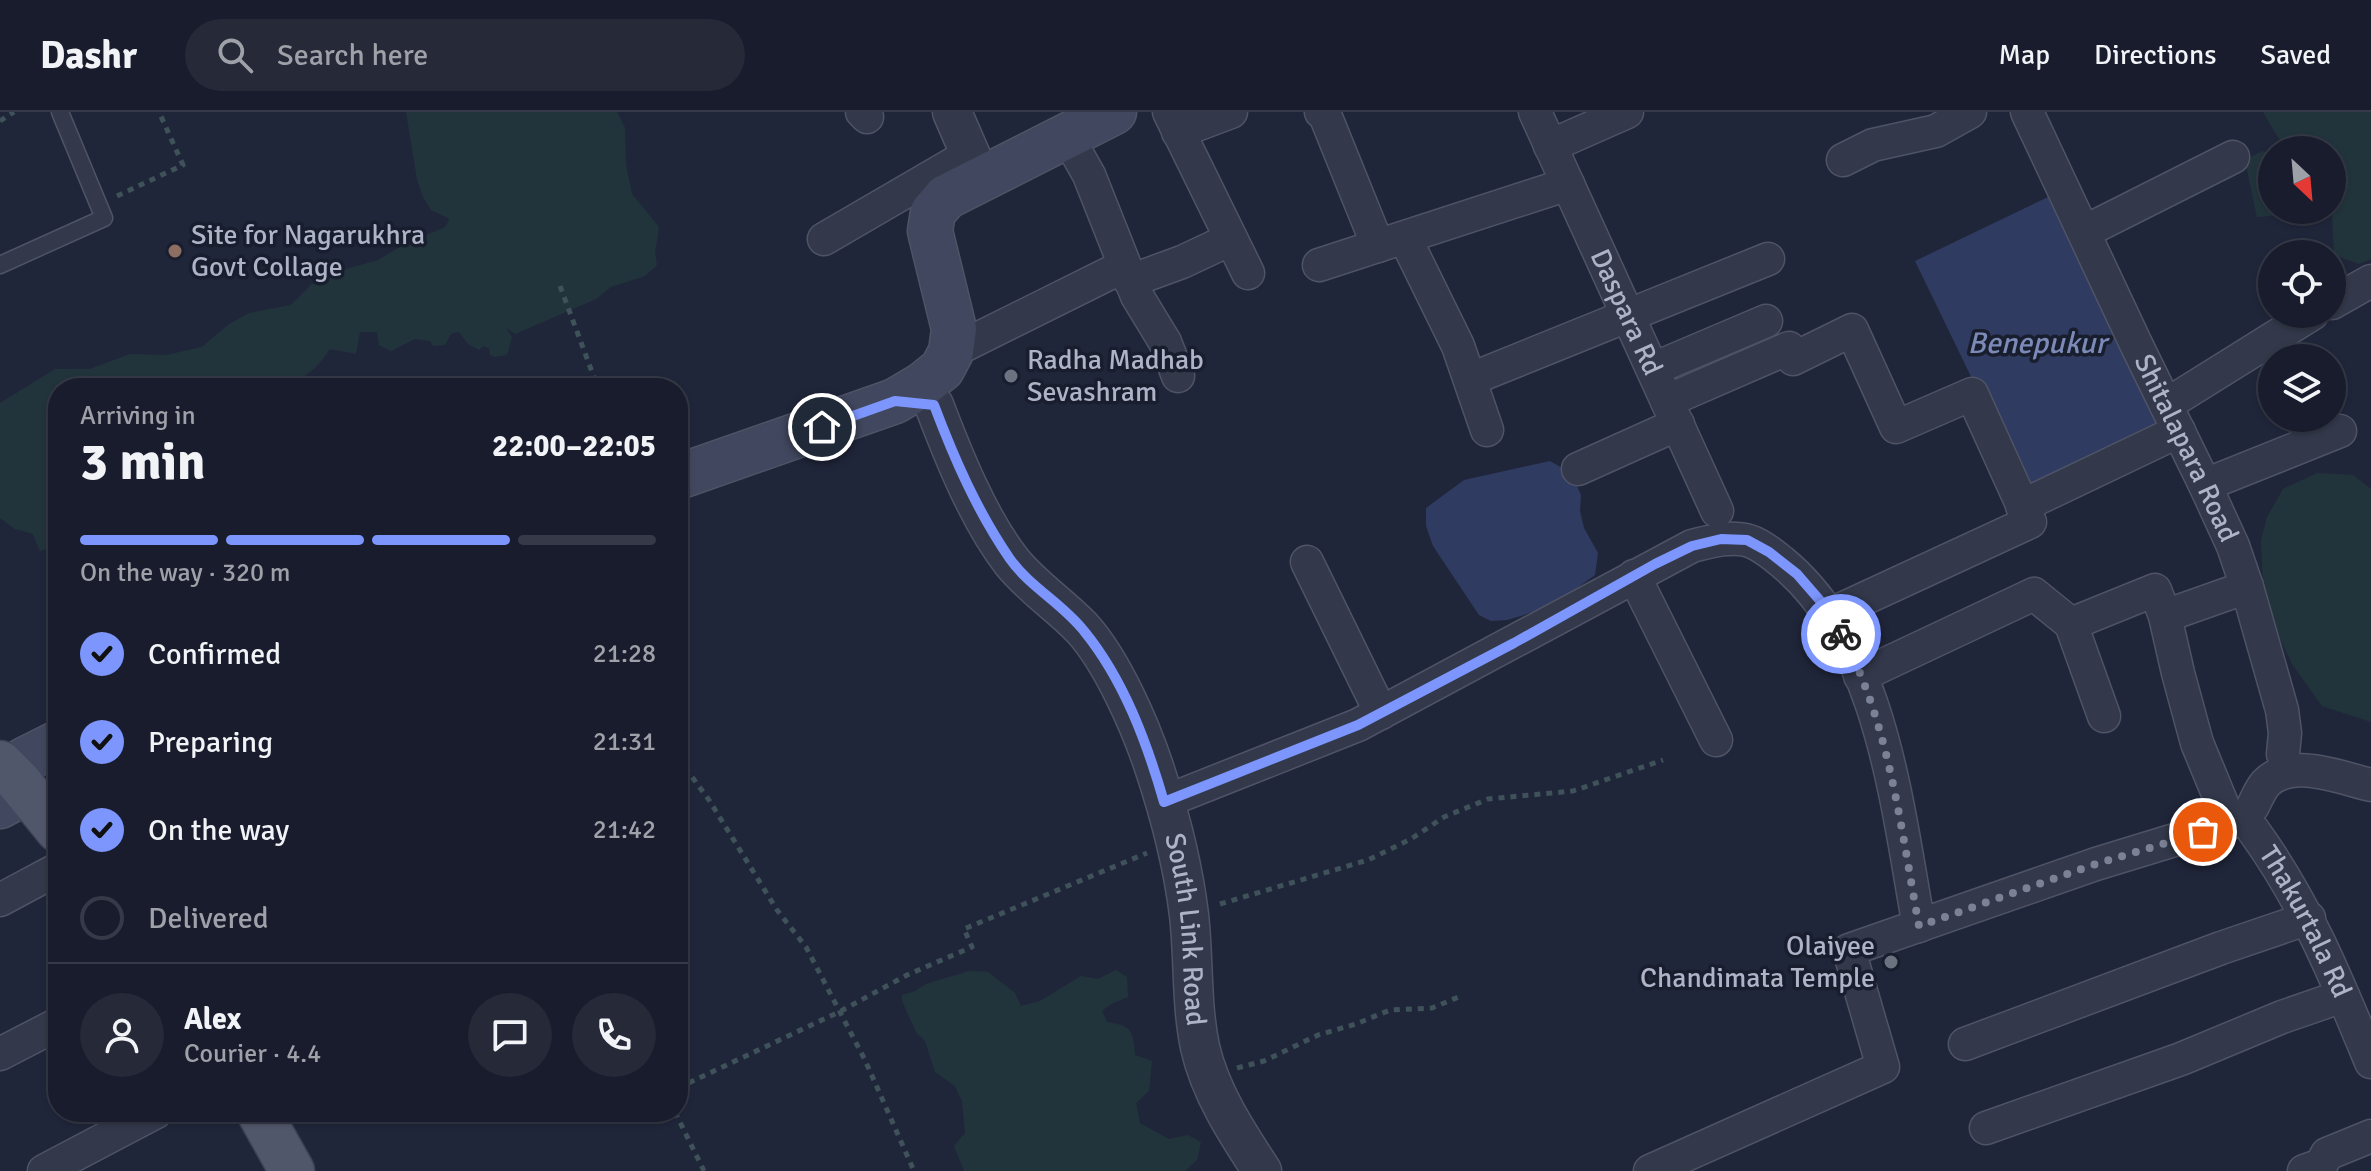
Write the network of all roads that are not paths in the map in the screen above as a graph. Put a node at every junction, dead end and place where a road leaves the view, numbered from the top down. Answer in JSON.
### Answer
{"nodes":[{"id":1,"x":60,"y":112,"type":"edge"},
{"id":2,"x":952,"y":112,"type":"edge"},
{"id":3,"x":1114,"y":112,"type":"edge"},
{"id":4,"x":1231,"y":112,"type":"edge"},
{"id":5,"x":1321,"y":112,"type":"edge"},
{"id":6,"x":1535,"y":112,"type":"edge"},
{"id":7,"x":1627,"y":112,"type":"edge"},
{"id":8,"x":1970,"y":112,"type":"edge"},
{"id":9,"x":2027,"y":112,"type":"edge"},
{"id":10,"x":1173,"y":122,"type":"edge"},
{"id":11,"x":1067,"y":136,"type":"junction"},
{"id":12,"x":1550,"y":146,"type":"junction"},
{"id":13,"x":2233,"y":157,"type":"dead end"},
{"id":14,"x":1843,"y":160,"type":"dead end"},
{"id":15,"x":975,"y":167,"type":"junction"},
{"id":16,"x":1568,"y":184,"type":"junction"},
{"id":17,"x":2084,"y":232,"type":"junction"},
{"id":18,"x":824,"y":239,"type":"dead end"},
{"id":19,"x":1231,"y":239,"type":"junction"},
{"id":20,"x":1391,"y":242,"type":"junction"},
{"id":21,"x":1768,"y":259,"type":"dead end"},
{"id":22,"x":0,"y":265,"type":"edge"},
{"id":23,"x":1319,"y":265,"type":"dead end"},
{"id":24,"x":1248,"y":273,"type":"dead end"},
{"id":25,"x":1127,"y":274,"type":"junction"},
{"id":26,"x":2371,"y":281,"type":"edge"},
{"id":27,"x":2346,"y":295,"type":"edge"},
{"id":28,"x":1629,"y":315,"type":"junction"},
{"id":29,"x":1766,"y":321,"type":"dead end"},
{"id":30,"x":2293,"y":328,"type":"edge"},
{"id":31,"x":1653,"y":369,"type":"junction"},
{"id":32,"x":1178,"y":376,"type":"dead end"},
{"id":33,"x":1471,"y":379,"type":"junction"},
{"id":34,"x":931,"y":382,"type":"junction"},
{"id":35,"x":1673,"y":412,"type":"junction"},
{"id":36,"x":2172,"y":418,"type":"junction"},
{"id":37,"x":1487,"y":430,"type":"dead end"},
{"id":38,"x":2338,"y":432,"type":"edge"},
{"id":39,"x":1578,"y":469,"type":"dead end"},
{"id":40,"x":688,"y":473,"type":"edge"},
{"id":41,"x":2205,"y":485,"type":"junction"},
{"id":42,"x":2022,"y":506,"type":"junction"},
{"id":43,"x":1717,"y":511,"type":"junction"},
{"id":44,"x":1747,"y":540,"type":"junction"},
{"id":45,"x":1692,"y":546,"type":"junction"},
{"id":46,"x":1307,"y":562,"type":"dead end"},
{"id":47,"x":1634,"y":576,"type":"junction"},
{"id":48,"x":2247,"y":587,"type":"junction"},
{"id":49,"x":1829,"y":615,"type":"junction"},
{"id":50,"x":2165,"y":616,"type":"junction"},
{"id":51,"x":2071,"y":624,"type":"junction"},
{"id":52,"x":1860,"y":676,"type":"junction"},
{"id":53,"x":1381,"y":713,"type":"junction"},
{"id":54,"x":2104,"y":716,"type":"dead end"},
{"id":55,"x":1716,"y":740,"type":"dead end"},
{"id":56,"x":48,"y":748,"type":"edge"},
{"id":57,"x":6,"y":783,"type":"edge"},
{"id":58,"x":2371,"y":785,"type":"edge"},
{"id":59,"x":2264,"y":794,"type":"junction"},
{"id":60,"x":1164,"y":802,"type":"junction"},
{"id":61,"x":48,"y":821,"type":"edge"},
{"id":62,"x":48,"y":874,"type":"edge"},
{"id":63,"x":0,"y":900,"type":"edge"},
{"id":64,"x":2309,"y":918,"type":"junction"},
{"id":65,"x":1919,"y":926,"type":"junction"},
{"id":66,"x":2343,"y":996,"type":"junction"},
{"id":67,"x":48,"y":1029,"type":"edge"},
{"id":68,"x":1965,"y":1044,"type":"dead end"},
{"id":69,"x":0,"y":1054,"type":"edge"},
{"id":70,"x":2370,"y":1056,"type":"edge"},
{"id":71,"x":137,"y":1122,"type":"edge"},
{"id":72,"x":265,"y":1122,"type":"edge"},
{"id":73,"x":1986,"y":1128,"type":"dead end"},
{"id":74,"x":2371,"y":1136,"type":"edge"},
{"id":75,"x":44,"y":1171,"type":"edge"},
{"id":76,"x":292,"y":1171,"type":"edge"},
{"id":77,"x":1262,"y":1171,"type":"edge"},
{"id":78,"x":1650,"y":1171,"type":"edge"},
{"id":79,"x":2304,"y":1171,"type":"edge"}],
"edges":[{"from":1,"to":22,"type":"lane"},
{"from":2,"to":15,"type":"street"},
{"from":3,"to":11,"type":"main road"},
{"from":4,"to":10,"type":"street"},
{"from":5,"to":20,"type":"street"},
{"from":6,"to":12,"type":"street","name":"Daspara Rd"},
{"from":7,"to":12,"type":"street"},
{"from":8,"to":14,"type":"street"},
{"from":9,"to":17,"type":"street","name":"Shitalapara Road"},
{"from":10,"to":19,"type":"street"},
{"from":11,"to":15,"type":"main road"},
{"from":11,"to":25,"type":"street"},
{"from":12,"to":16,"type":"street","name":"Daspara Rd"},
{"from":13,"to":17,"type":"street"},
{"from":15,"to":18,"type":"street"},
{"from":15,"to":34,"type":"main road"},
{"from":16,"to":20,"type":"street"},
{"from":16,"to":28,"type":"street","name":"Daspara Rd"},
{"from":17,"to":36,"type":"street","name":"Shitalapara Road"},
{"from":19,"to":24,"type":"street"},
{"from":19,"to":25,"type":"street"},
{"from":20,"to":23,"type":"street"},
{"from":20,"to":33,"type":"street"},
{"from":21,"to":28,"type":"street"},
{"from":25,"to":32,"type":"street"},
{"from":25,"to":34,"type":"street"},
{"from":26,"to":27,"type":"street"},
{"from":28,"to":31,"type":"street","name":"Daspara Rd"},
{"from":28,"to":33,"type":"street"},
{"from":29,"to":31,"type":"street"},
{"from":30,"to":36,"type":"street"},
{"from":31,"to":35,"type":"street","name":"Daspara Rd"},
{"from":33,"to":37,"type":"street"},
{"from":34,"to":40,"type":"main road"},
{"from":34,"to":60,"type":"street","name":"South Link Road"},
{"from":35,"to":39,"type":"street"},
{"from":35,"to":42,"type":"street"},
{"from":35,"to":43,"type":"street","name":"Daspara Rd"},
{"from":36,"to":41,"type":"street","name":"Shitalapara Road"},
{"from":36,"to":42,"type":"street"},
{"from":38,"to":41,"type":"street"},
{"from":41,"to":48,"type":"street","name":"Shitalapara Road"},
{"from":42,"to":49,"type":"street"},
{"from":43,"to":44,"type":"street"},
{"from":43,"to":45,"type":"street"},
{"from":44,"to":45,"type":"street"},
{"from":44,"to":49,"type":"street"},
{"from":45,"to":47,"type":"street"},
{"from":46,"to":53,"type":"street"},
{"from":47,"to":53,"type":"street"},
{"from":47,"to":55,"type":"street"},
{"from":48,"to":50,"type":"street"},
{"from":48,"to":59,"type":"street","name":"Shitalapara Road"},
{"from":49,"to":52,"type":"street"},
{"from":50,"to":51,"type":"street"},
{"from":50,"to":59,"type":"street","name":"Thakurtala Rd"},
{"from":51,"to":52,"type":"street"},
{"from":51,"to":54,"type":"street"},
{"from":52,"to":65,"type":"street"},
{"from":53,"to":60,"type":"street"},
{"from":56,"to":57,"type":"main road"},
{"from":57,"to":61,"type":"main road"},
{"from":58,"to":59,"type":"street"},
{"from":59,"to":64,"type":"street","name":"Thakurtala Rd"},
{"from":59,"to":65,"type":"street"},
{"from":60,"to":77,"type":"street","name":"South Link Road"},
{"from":62,"to":63,"type":"street"},
{"from":64,"to":66,"type":"street","name":"Thakurtala Rd"},
{"from":64,"to":68,"type":"street"},
{"from":65,"to":78,"type":"street"},
{"from":66,"to":70,"type":"street","name":"Thakurtala Rd"},
{"from":66,"to":73,"type":"street"},
{"from":67,"to":69,"type":"street"},
{"from":71,"to":75,"type":"street"},
{"from":72,"to":76,"type":"main road"},
{"from":74,"to":79,"type":"street"}]}
